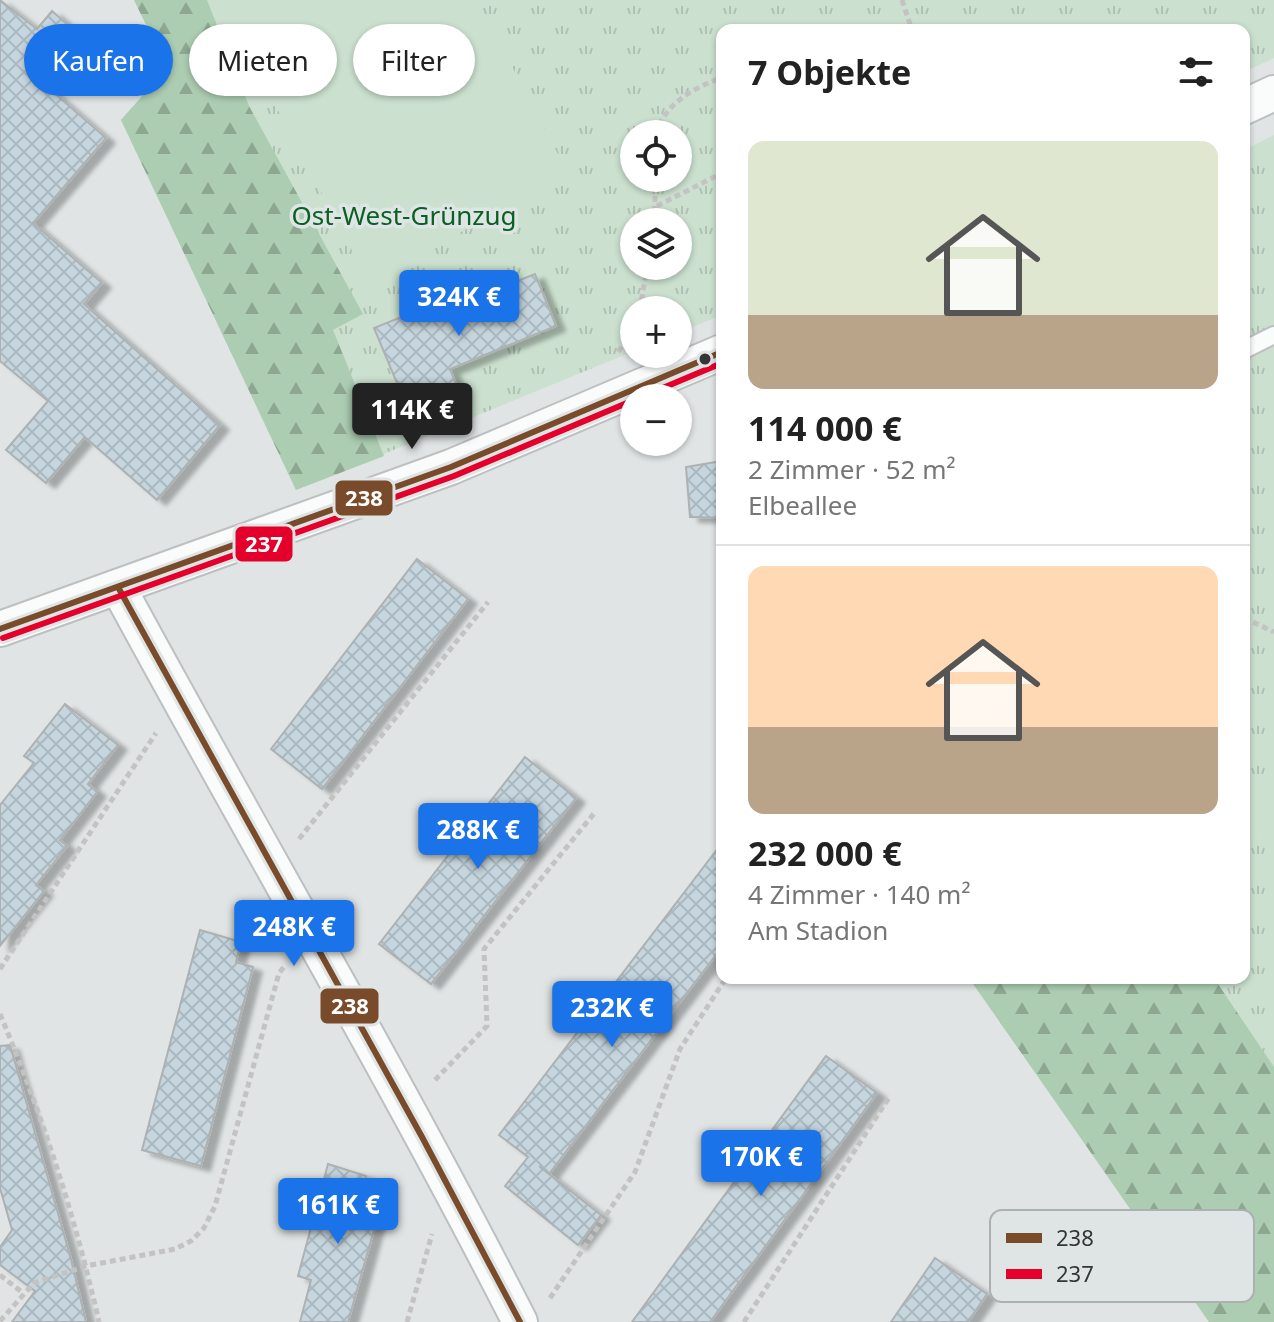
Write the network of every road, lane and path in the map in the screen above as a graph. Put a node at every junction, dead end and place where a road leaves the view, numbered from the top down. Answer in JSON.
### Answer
{"nodes":[{"id":1,"x":902,"y":0,"type":"edge"},
{"id":2,"x":910,"y":24,"type":"edge"},
{"id":3,"x":716,"y":80,"type":"edge"},
{"id":4,"x":1274,"y":93,"type":"edge"},
{"id":5,"x":1250,"y":104,"type":"edge"},
{"id":6,"x":661,"y":120,"type":"edge"},
{"id":7,"x":716,"y":176,"type":"edge"},
{"id":8,"x":656,"y":192,"type":"edge"},
{"id":9,"x":657,"y":206,"type":"joint"},
{"id":10,"x":1274,"y":335,"type":"edge"},
{"id":11,"x":1250,"y":347,"type":"edge"},
{"id":12,"x":716,"y":355,"type":"edge"},
{"id":13,"x":118,"y":587,"type":"junction"},
{"id":14,"x":488,"y":602,"type":"dead end"},
{"id":15,"x":1250,"y":621,"type":"edge"},
{"id":16,"x":0,"y":629,"type":"edge"},
{"id":17,"x":1274,"y":632,"type":"edge"},
{"id":18,"x":184,"y":707,"type":"junction"},
{"id":19,"x":596,"y":811,"type":"dead end"},
{"id":20,"x":274,"y":871,"type":"junction"},
{"id":21,"x":310,"y":938,"type":"junction"},
{"id":22,"x":0,"y":969,"type":"edge"},
{"id":23,"x":722,"y":984,"type":"edge"},
{"id":24,"x":0,"y":1014,"type":"edge"},
{"id":25,"x":890,"y":1096,"type":"dead end"},
{"id":26,"x":409,"y":1107,"type":"junction"},
{"id":27,"x":447,"y":1179,"type":"junction"},
{"id":28,"x":86,"y":1266,"type":"junction"},
{"id":29,"x":0,"y":1275,"type":"edge"},
{"id":30,"x":23,"y":1293,"type":"junction"},
{"id":31,"x":531,"y":1316,"type":"edge"},
{"id":32,"x":0,"y":1321,"type":"edge"},
{"id":33,"x":99,"y":1322,"type":"edge"},
{"id":34,"x":407,"y":1322,"type":"edge"},
{"id":35,"x":744,"y":1322,"type":"edge"}],
"edges":[{"from":1,"to":2,"type":"path"},
{"from":3,"to":6,"type":"path"},
{"from":4,"to":5,"type":"street"},
{"from":7,"to":9,"type":"path"},
{"from":8,"to":9,"type":"path"},
{"from":10,"to":11,"type":"lane"},
{"from":12,"to":13,"type":"street"},
{"from":13,"to":16,"type":"street"},
{"from":13,"to":18,"type":"street"},
{"from":14,"to":20,"type":"path"},
{"from":15,"to":17,"type":"path"},
{"from":18,"to":20,"type":"street"},
{"from":18,"to":22,"type":"path"},
{"from":19,"to":26,"type":"path"},
{"from":20,"to":21,"type":"street"},
{"from":21,"to":26,"type":"street"},
{"from":21,"to":28,"type":"path"},
{"from":23,"to":31,"type":"path"},
{"from":24,"to":28,"type":"path"},
{"from":25,"to":35,"type":"path"},
{"from":26,"to":27,"type":"street"},
{"from":27,"to":31,"type":"street"},
{"from":27,"to":34,"type":"path"},
{"from":28,"to":30,"type":"path"},
{"from":28,"to":33,"type":"path"},
{"from":29,"to":30,"type":"path"},
{"from":30,"to":32,"type":"path"}]}
